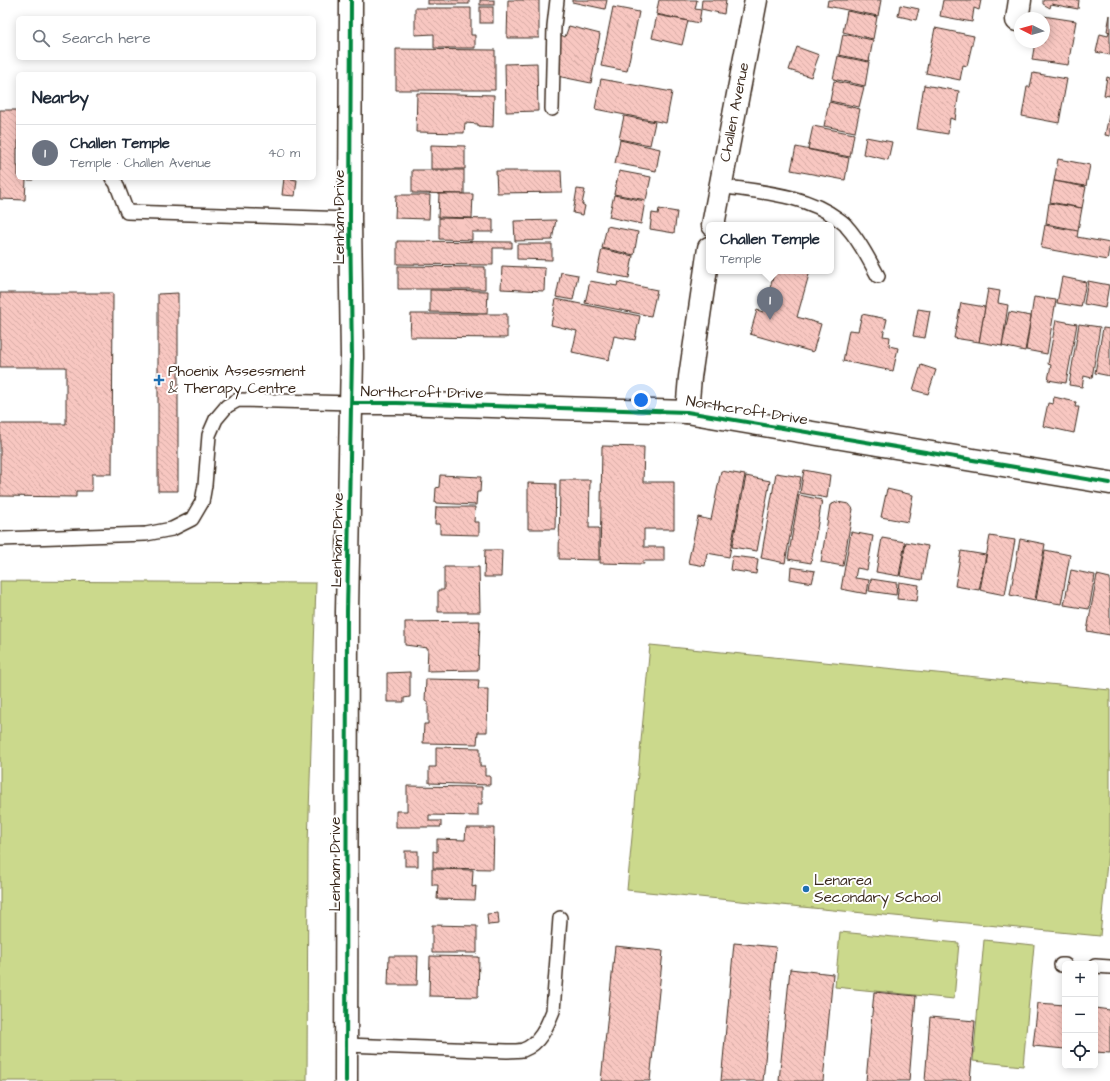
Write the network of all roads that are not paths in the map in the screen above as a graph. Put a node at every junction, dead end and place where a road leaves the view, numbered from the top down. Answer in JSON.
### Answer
{"nodes":[{"id":1,"x":351,"y":0,"type":"edge"},
{"id":2,"x":557,"y":0,"type":"edge"},
{"id":3,"x":756,"y":0,"type":"edge"},
{"id":4,"x":552,"y":109,"type":"dead end"},
{"id":5,"x":113,"y":180,"type":"edge"},
{"id":6,"x":720,"y":186,"type":"junction"},
{"id":7,"x":350,"y":219,"type":"junction"},
{"id":8,"x":714,"y":222,"type":"edge"},
{"id":9,"x":706,"y":268,"type":"edge"},
{"id":10,"x":878,"y":276,"type":"dead end"},
{"id":11,"x":352,"y":403,"type":"junction"},
{"id":12,"x":687,"y":412,"type":"junction"},
{"id":13,"x":1110,"y":483,"type":"edge"},
{"id":14,"x":0,"y":539,"type":"edge"},
{"id":15,"x":560,"y":918,"type":"dead end"},
{"id":16,"x":1098,"y":966,"type":"edge"},
{"id":17,"x":1110,"y":967,"type":"edge"},
{"id":18,"x":346,"y":1045,"type":"junction"},
{"id":19,"x":346,"y":1081,"type":"edge"}],
"edges":[{"from":1,"to":7,"type":"street","name":"Lenham Drive"},
{"from":2,"to":4,"type":"lane"},
{"from":3,"to":6,"type":"street","name":"Challen Avenue"},
{"from":5,"to":7,"type":"lane"},
{"from":6,"to":8,"type":"street","name":"Challen Avenue"},
{"from":6,"to":10,"type":"lane"},
{"from":7,"to":11,"type":"street","name":"Lenham Drive"},
{"from":9,"to":12,"type":"street"},
{"from":11,"to":12,"type":"street","name":"Northcroft Drive"},
{"from":11,"to":14,"type":"lane"},
{"from":11,"to":18,"type":"street","name":"Lenham Drive"},
{"from":12,"to":13,"type":"street","name":"Northcroft Drive"},
{"from":15,"to":18,"type":"lane"},
{"from":16,"to":17,"type":"lane"},
{"from":18,"to":19,"type":"street","name":"Lenham Drive"}]}
